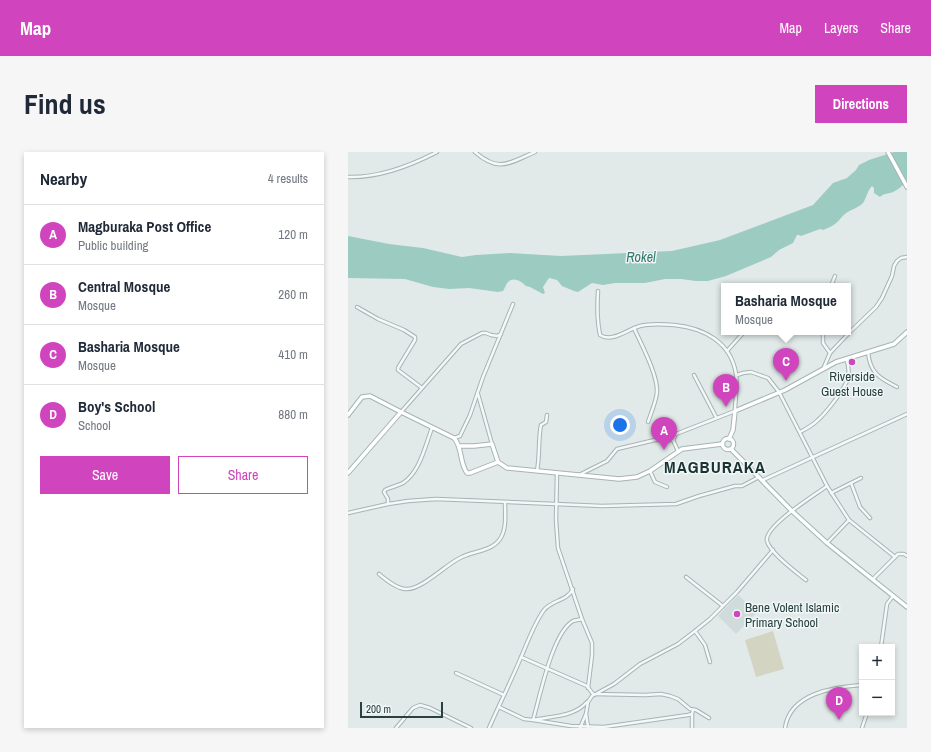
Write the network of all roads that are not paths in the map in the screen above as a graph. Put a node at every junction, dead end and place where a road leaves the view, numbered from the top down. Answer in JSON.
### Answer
{"nodes":[{"id":1,"x":437,"y":152,"type":"edge"},
{"id":2,"x":475,"y":152,"type":"edge"},
{"id":3,"x":535,"y":152,"type":"edge"},
{"id":4,"x":888,"y":152,"type":"edge"},
{"id":5,"x":348,"y":177,"type":"edge"},
{"id":6,"x":907,"y":187,"type":"edge"},
{"id":7,"x":907,"y":257,"type":"edge"},
{"id":8,"x":835,"y":276,"type":"dead end"},
{"id":9,"x":832,"y":283,"type":"edge"},
{"id":10,"x":598,"y":291,"type":"dead end"},
{"id":11,"x":513,"y":304,"type":"dead end"},
{"id":12,"x":357,"y":307,"type":"dead end"},
{"id":13,"x":634,"y":328,"type":"junction"},
{"id":14,"x":851,"y":331,"type":"edge"},
{"id":15,"x":907,"y":332,"type":"edge"},
{"id":16,"x":501,"y":334,"type":"junction"},
{"id":17,"x":741,"y":335,"type":"edge"},
{"id":18,"x":823,"y":335,"type":"edge"},
{"id":19,"x":847,"y":335,"type":"edge"},
{"id":20,"x":727,"y":351,"type":"junction"},
{"id":21,"x":868,"y":352,"type":"junction"},
{"id":22,"x":830,"y":353,"type":"junction"},
{"id":23,"x":846,"y":358,"type":"junction"},
{"id":24,"x":824,"y":367,"type":"junction"},
{"id":25,"x":737,"y":375,"type":"junction"},
{"id":26,"x":694,"y":376,"type":"dead end"},
{"id":27,"x":897,"y":387,"type":"dead end"},
{"id":28,"x":422,"y":388,"type":"junction"},
{"id":29,"x":779,"y":392,"type":"junction"},
{"id":30,"x":478,"y":393,"type":"junction"},
{"id":31,"x":735,"y":411,"type":"junction"},
{"id":32,"x":401,"y":412,"type":"junction"},
{"id":33,"x":907,"y":414,"type":"edge"},
{"id":34,"x":348,"y":415,"type":"edge"},
{"id":35,"x":547,"y":415,"type":"dead end"},
{"id":36,"x":716,"y":418,"type":"junction"},
{"id":37,"x":648,"y":422,"type":"dead end"},
{"id":38,"x":432,"y":428,"type":"junction"},
{"id":39,"x":800,"y":432,"type":"junction"},
{"id":40,"x":454,"y":438,"type":"junction"},
{"id":41,"x":729,"y":439,"type":"junction"},
{"id":42,"x":673,"y":440,"type":"junction"},
{"id":43,"x":492,"y":444,"type":"junction"},
{"id":44,"x":722,"y":444,"type":"junction"},
{"id":45,"x":459,"y":446,"type":"junction"},
{"id":46,"x":731,"y":449,"type":"junction"},
{"id":47,"x":678,"y":451,"type":"junction"},
{"id":48,"x":812,"y":458,"type":"junction"},
{"id":49,"x":498,"y":462,"type":"junction"},
{"id":50,"x":537,"y":471,"type":"junction"},
{"id":51,"x":650,"y":471,"type":"junction"},
{"id":52,"x":348,"y":473,"type":"edge"},
{"id":53,"x":557,"y":473,"type":"junction"},
{"id":54,"x":579,"y":475,"type":"junction"},
{"id":55,"x":759,"y":477,"type":"junction"},
{"id":56,"x":861,"y":478,"type":"dead end"},
{"id":57,"x":763,"y":480,"type":"junction"},
{"id":58,"x":851,"y":483,"type":"junction"},
{"id":59,"x":827,"y":486,"type":"junction"},
{"id":60,"x":667,"y":487,"type":"dead end"},
{"id":61,"x":831,"y":493,"type":"junction"},
{"id":62,"x":505,"y":502,"type":"junction"},
{"id":63,"x":388,"y":504,"type":"junction"},
{"id":64,"x":556,"y":504,"type":"junction"},
{"id":65,"x":792,"y":511,"type":"junction"},
{"id":66,"x":348,"y":512,"type":"edge"},
{"id":67,"x":870,"y":518,"type":"dead end"},
{"id":68,"x":849,"y":520,"type":"junction"},
{"id":69,"x":827,"y":543,"type":"junction"},
{"id":70,"x":773,"y":550,"type":"junction"},
{"id":71,"x":907,"y":556,"type":"edge"},
{"id":72,"x":895,"y":557,"type":"junction"},
{"id":73,"x":379,"y":574,"type":"dead end"},
{"id":74,"x":686,"y":577,"type":"dead end"},
{"id":75,"x":873,"y":579,"type":"junction"},
{"id":76,"x":806,"y":580,"type":"dead end"},
{"id":77,"x":572,"y":589,"type":"junction"},
{"id":78,"x":893,"y":596,"type":"junction"},
{"id":79,"x":723,"y":606,"type":"junction"},
{"id":80,"x":907,"y":607,"type":"edge"},
{"id":81,"x":582,"y":619,"type":"junction"},
{"id":82,"x":696,"y":631,"type":"junction"},
{"id":83,"x":881,"y":644,"type":"edge"},
{"id":84,"x":521,"y":657,"type":"junction"},
{"id":85,"x":710,"y":662,"type":"dead end"},
{"id":86,"x":547,"y":668,"type":"junction"},
{"id":87,"x":456,"y":673,"type":"dead end"},
{"id":88,"x":859,"y":685,"type":"edge"},
{"id":89,"x":588,"y":688,"type":"junction"},
{"id":90,"x":596,"y":694,"type":"junction"},
{"id":91,"x":504,"y":695,"type":"junction"},
{"id":92,"x":588,"y":702,"type":"junction"},
{"id":93,"x":499,"y":707,"type":"junction"},
{"id":94,"x":693,"y":710,"type":"junction"},
{"id":95,"x":586,"y":714,"type":"junction"},
{"id":96,"x":865,"y":716,"type":"edge"},
{"id":97,"x":710,"y":718,"type":"dead end"},
{"id":98,"x":534,"y":720,"type":"junction"},
{"id":99,"x":580,"y":727,"type":"edge"},
{"id":100,"x":588,"y":727,"type":"edge"},
{"id":101,"x":396,"y":728,"type":"edge"},
{"id":102,"x":472,"y":728,"type":"edge"},
{"id":103,"x":489,"y":728,"type":"edge"},
{"id":104,"x":692,"y":728,"type":"edge"},
{"id":105,"x":785,"y":728,"type":"edge"},
{"id":106,"x":862,"y":728,"type":"edge"}],
"edges":[{"from":1,"to":5,"type":"street"},
{"from":2,"to":3,"type":"street"},
{"from":4,"to":6,"type":"street"},
{"from":7,"to":14,"type":"street"},
{"from":8,"to":9,"type":"street"},
{"from":10,"to":13,"type":"street"},
{"from":11,"to":16,"type":"street"},
{"from":12,"to":28,"type":"street"},
{"from":13,"to":20,"type":"street"},
{"from":13,"to":37,"type":"street"},
{"from":15,"to":21,"type":"street"},
{"from":16,"to":28,"type":"street"},
{"from":16,"to":30,"type":"street"},
{"from":17,"to":20,"type":"street"},
{"from":18,"to":22,"type":"street"},
{"from":19,"to":22,"type":"street"},
{"from":20,"to":25,"type":"street"},
{"from":21,"to":23,"type":"street"},
{"from":21,"to":27,"type":"street"},
{"from":22,"to":24,"type":"street"},
{"from":23,"to":24,"type":"street"},
{"from":23,"to":39,"type":"street"},
{"from":24,"to":29,"type":"street"},
{"from":25,"to":29,"type":"street"},
{"from":25,"to":31,"type":"street"},
{"from":26,"to":36,"type":"street"},
{"from":28,"to":32,"type":"street"},
{"from":29,"to":31,"type":"street"},
{"from":29,"to":39,"type":"street"},
{"from":30,"to":40,"type":"street"},
{"from":30,"to":43,"type":"street"},
{"from":31,"to":36,"type":"street"},
{"from":31,"to":41,"type":"street"},
{"from":32,"to":34,"type":"street"},
{"from":32,"to":38,"type":"street"},
{"from":32,"to":52,"type":"street"},
{"from":33,"to":48,"type":"street"},
{"from":35,"to":50,"type":"street"},
{"from":36,"to":42,"type":"street"},
{"from":38,"to":40,"type":"street"},
{"from":38,"to":63,"type":"street"},
{"from":39,"to":48,"type":"street"},
{"from":40,"to":45,"type":"street"},
{"from":41,"to":44,"type":"street"},
{"from":41,"to":46,"type":"street"},
{"from":42,"to":47,"type":"street"},
{"from":42,"to":54,"type":"street"},
{"from":43,"to":45,"type":"street"},
{"from":43,"to":49,"type":"street"},
{"from":44,"to":46,"type":"street"},
{"from":44,"to":47,"type":"street"},
{"from":45,"to":49,"type":"street"},
{"from":46,"to":55,"type":"street"},
{"from":47,"to":51,"type":"street"},
{"from":48,"to":57,"type":"street"},
{"from":48,"to":59,"type":"street"},
{"from":49,"to":50,"type":"street"},
{"from":50,"to":53,"type":"street"},
{"from":51,"to":54,"type":"street"},
{"from":51,"to":60,"type":"street"},
{"from":53,"to":54,"type":"street"},
{"from":53,"to":64,"type":"street"},
{"from":55,"to":57,"type":"street"},
{"from":55,"to":64,"type":"street"},
{"from":56,"to":58,"type":"street"},
{"from":57,"to":65,"type":"street"},
{"from":58,"to":61,"type":"street"},
{"from":58,"to":67,"type":"street"},
{"from":59,"to":61,"type":"street"},
{"from":59,"to":65,"type":"street"},
{"from":61,"to":68,"type":"street"},
{"from":62,"to":63,"type":"street"},
{"from":62,"to":64,"type":"street"},
{"from":62,"to":73,"type":"street"},
{"from":63,"to":66,"type":"street"},
{"from":64,"to":77,"type":"street"},
{"from":65,"to":69,"type":"street"},
{"from":65,"to":70,"type":"street"},
{"from":68,"to":69,"type":"street"},
{"from":68,"to":72,"type":"street"},
{"from":69,"to":75,"type":"street"},
{"from":70,"to":76,"type":"street"},
{"from":70,"to":79,"type":"street"},
{"from":71,"to":72,"type":"street"},
{"from":72,"to":75,"type":"street"},
{"from":74,"to":79,"type":"street"},
{"from":75,"to":78,"type":"street"},
{"from":77,"to":81,"type":"street"},
{"from":77,"to":84,"type":"street"},
{"from":78,"to":80,"type":"street"},
{"from":78,"to":83,"type":"street"},
{"from":79,"to":82,"type":"street"},
{"from":81,"to":86,"type":"street"},
{"from":81,"to":89,"type":"street"},
{"from":82,"to":85,"type":"street"},
{"from":82,"to":90,"type":"street"},
{"from":84,"to":86,"type":"street"},
{"from":84,"to":91,"type":"street"},
{"from":86,"to":89,"type":"street"},
{"from":86,"to":98,"type":"street"},
{"from":87,"to":91,"type":"street"},
{"from":88,"to":105,"type":"street"},
{"from":89,"to":90,"type":"street"},
{"from":90,"to":92,"type":"street"},
{"from":90,"to":94,"type":"street"},
{"from":91,"to":93,"type":"street"},
{"from":92,"to":95,"type":"street"},
{"from":92,"to":98,"type":"street"},
{"from":93,"to":98,"type":"street"},
{"from":93,"to":103,"type":"street"},
{"from":94,"to":97,"type":"street"},
{"from":94,"to":100,"type":"street"},
{"from":94,"to":104,"type":"street"},
{"from":95,"to":99,"type":"street"},
{"from":95,"to":100,"type":"street"},
{"from":96,"to":106,"type":"street"},
{"from":98,"to":99,"type":"street"},
{"from":99,"to":100,"type":"street"},
{"from":101,"to":102,"type":"street"}]}
